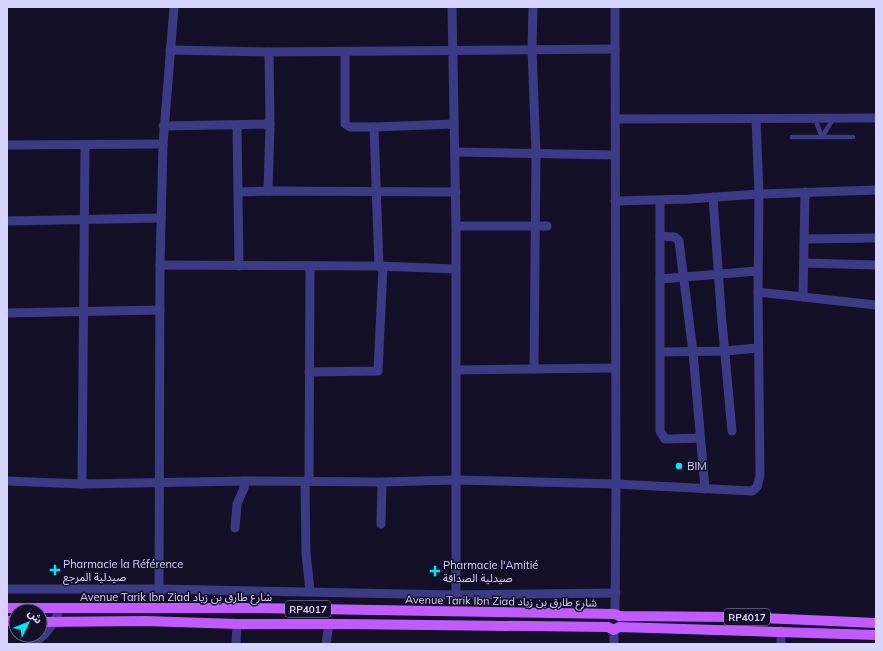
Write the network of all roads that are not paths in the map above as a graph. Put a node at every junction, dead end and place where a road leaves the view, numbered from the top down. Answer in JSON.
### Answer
{"nodes":[{"id":1,"x":174,"y":7,"type":"edge"},
{"id":2,"x":452,"y":7,"type":"edge"},
{"id":3,"x":533,"y":7,"type":"edge"},
{"id":4,"x":615,"y":7,"type":"edge"},
{"id":5,"x":532,"y":49,"type":"junction"},
{"id":6,"x":615,"y":49,"type":"junction"},
{"id":7,"x":170,"y":50,"type":"junction"},
{"id":8,"x":269,"y":52,"type":"junction"},
{"id":9,"x":345,"y":52,"type":"junction"},
{"id":10,"x":452,"y":52,"type":"junction"},
{"id":11,"x":876,"y":118,"type":"edge"},
{"id":12,"x":616,"y":119,"type":"junction"},
{"id":13,"x":756,"y":119,"type":"junction"},
{"id":14,"x":815,"y":119,"type":"junction"},
{"id":15,"x":833,"y":119,"type":"junction"},
{"id":16,"x":270,"y":124,"type":"junction"},
{"id":17,"x":454,"y":124,"type":"junction"},
{"id":18,"x":164,"y":126,"type":"junction"},
{"id":19,"x":237,"y":126,"type":"junction"},
{"id":20,"x":374,"y":127,"type":"junction"},
{"id":21,"x":792,"y":137,"type":"dead end"},
{"id":22,"x":822,"y":137,"type":"junction"},
{"id":23,"x":853,"y":138,"type":"dead end"},
{"id":24,"x":162,"y":144,"type":"junction"},
{"id":25,"x":7,"y":145,"type":"edge"},
{"id":26,"x":85,"y":145,"type":"junction"},
{"id":27,"x":455,"y":152,"type":"junction"},
{"id":28,"x":536,"y":154,"type":"junction"},
{"id":29,"x":615,"y":155,"type":"junction"},
{"id":30,"x":876,"y":190,"type":"edge"},
{"id":31,"x":268,"y":191,"type":"junction"},
{"id":32,"x":376,"y":191,"type":"junction"},
{"id":33,"x":239,"y":192,"type":"junction"},
{"id":34,"x":456,"y":192,"type":"junction"},
{"id":35,"x":806,"y":192,"type":"junction"},
{"id":36,"x":759,"y":194,"type":"junction"},
{"id":37,"x":714,"y":197,"type":"junction"},
{"id":38,"x":615,"y":201,"type":"junction"},
{"id":39,"x":660,"y":201,"type":"junction"},
{"id":40,"x":161,"y":218,"type":"junction"},
{"id":41,"x":86,"y":220,"type":"junction"},
{"id":42,"x":7,"y":221,"type":"edge"},
{"id":43,"x":456,"y":226,"type":"junction"},
{"id":44,"x":536,"y":226,"type":"junction"},
{"id":45,"x":547,"y":226,"type":"dead end"},
{"id":46,"x":660,"y":236,"type":"junction"},
{"id":47,"x":876,"y":238,"type":"edge"},
{"id":48,"x":805,"y":239,"type":"junction"},
{"id":49,"x":804,"y":263,"type":"junction"},
{"id":50,"x":160,"y":265,"type":"junction"},
{"id":51,"x":876,"y":265,"type":"edge"},
{"id":52,"x":239,"y":266,"type":"junction"},
{"id":53,"x":310,"y":266,"type":"junction"},
{"id":54,"x":381,"y":266,"type":"junction"},
{"id":55,"x":456,"y":269,"type":"junction"},
{"id":56,"x":757,"y":271,"type":"junction"},
{"id":57,"x":718,"y":274,"type":"junction"},
{"id":58,"x":685,"y":277,"type":"junction"},
{"id":59,"x":660,"y":279,"type":"junction"},
{"id":60,"x":758,"y":292,"type":"junction"},
{"id":61,"x":803,"y":297,"type":"junction"},
{"id":62,"x":876,"y":305,"type":"edge"},
{"id":63,"x":160,"y":310,"type":"junction"},
{"id":64,"x":83,"y":312,"type":"junction"},
{"id":65,"x":7,"y":313,"type":"edge"},
{"id":66,"x":758,"y":348,"type":"junction"},
{"id":67,"x":725,"y":351,"type":"junction"},
{"id":68,"x":661,"y":352,"type":"junction"},
{"id":69,"x":693,"y":352,"type":"junction"},
{"id":70,"x":615,"y":368,"type":"junction"},
{"id":71,"x":534,"y":369,"type":"junction"},
{"id":72,"x":457,"y":370,"type":"junction"},
{"id":73,"x":310,"y":372,"type":"junction"},
{"id":74,"x":732,"y":431,"type":"dead end"},
{"id":75,"x":700,"y":438,"type":"junction"},
{"id":76,"x":455,"y":480,"type":"junction"},
{"id":77,"x":7,"y":481,"type":"edge"},
{"id":78,"x":245,"y":481,"type":"junction"},
{"id":79,"x":307,"y":481,"type":"junction"},
{"id":80,"x":159,"y":482,"type":"junction"},
{"id":81,"x":382,"y":482,"type":"junction"},
{"id":82,"x":82,"y":484,"type":"junction"},
{"id":83,"x":616,"y":484,"type":"junction"},
{"id":84,"x":705,"y":489,"type":"junction"},
{"id":85,"x":381,"y":524,"type":"dead end"},
{"id":86,"x":235,"y":528,"type":"dead end"},
{"id":87,"x":159,"y":588,"type":"junction"},
{"id":88,"x":7,"y":589,"type":"edge"},
{"id":89,"x":310,"y":591,"type":"junction"},
{"id":90,"x":616,"y":593,"type":"junction"},
{"id":91,"x":456,"y":595,"type":"junction"},
{"id":92,"x":7,"y":608,"type":"edge"},
{"id":93,"x":60,"y":608,"type":"junction"},
{"id":94,"x":614,"y":615,"type":"junction"},
{"id":95,"x":48,"y":622,"type":"edge"},
{"id":96,"x":55,"y":622,"type":"junction"},
{"id":97,"x":876,"y":623,"type":"edge"},
{"id":98,"x":237,"y":624,"type":"junction"},
{"id":99,"x":329,"y":624,"type":"junction"},
{"id":100,"x":614,"y":628,"type":"junction"},
{"id":101,"x":781,"y":631,"type":"junction"},
{"id":102,"x":876,"y":635,"type":"edge"},
{"id":103,"x":32,"y":644,"type":"edge"},
{"id":104,"x":236,"y":644,"type":"edge"},
{"id":105,"x":326,"y":644,"type":"edge"},
{"id":106,"x":614,"y":644,"type":"edge"},
{"id":107,"x":782,"y":644,"type":"edge"}],
"edges":[{"from":1,"to":7,"type":"street"},
{"from":2,"to":10,"type":"street"},
{"from":3,"to":5,"type":"street"},
{"from":4,"to":6,"type":"street"},
{"from":5,"to":6,"type":"street"},
{"from":5,"to":10,"type":"street"},
{"from":5,"to":28,"type":"street"},
{"from":6,"to":12,"type":"street"},
{"from":7,"to":8,"type":"street"},
{"from":7,"to":18,"type":"street"},
{"from":8,"to":9,"type":"street"},
{"from":8,"to":16,"type":"street"},
{"from":9,"to":10,"type":"street"},
{"from":9,"to":20,"type":"street"},
{"from":10,"to":17,"type":"street"},
{"from":11,"to":15,"type":"street"},
{"from":12,"to":13,"type":"street"},
{"from":12,"to":29,"type":"street"},
{"from":13,"to":14,"type":"street"},
{"from":13,"to":36,"type":"street"},
{"from":14,"to":15,"type":"street"},
{"from":14,"to":22,"type":"lane"},
{"from":15,"to":22,"type":"lane"},
{"from":16,"to":19,"type":"street"},
{"from":16,"to":31,"type":"street"},
{"from":17,"to":20,"type":"street"},
{"from":17,"to":27,"type":"street"},
{"from":18,"to":19,"type":"street"},
{"from":18,"to":24,"type":"street"},
{"from":19,"to":33,"type":"street"},
{"from":20,"to":32,"type":"street"},
{"from":21,"to":22,"type":"lane"},
{"from":22,"to":23,"type":"lane"},
{"from":24,"to":26,"type":"street"},
{"from":24,"to":40,"type":"street"},
{"from":25,"to":26,"type":"street"},
{"from":26,"to":41,"type":"street"},
{"from":27,"to":28,"type":"street"},
{"from":27,"to":34,"type":"street"},
{"from":28,"to":29,"type":"street"},
{"from":28,"to":44,"type":"street"},
{"from":29,"to":38,"type":"street"},
{"from":30,"to":35,"type":"street"},
{"from":31,"to":32,"type":"street"},
{"from":31,"to":33,"type":"street"},
{"from":32,"to":34,"type":"street"},
{"from":32,"to":54,"type":"street"},
{"from":33,"to":52,"type":"street"},
{"from":34,"to":43,"type":"street"},
{"from":35,"to":36,"type":"street"},
{"from":35,"to":48,"type":"street"},
{"from":36,"to":37,"type":"street"},
{"from":36,"to":56,"type":"street"},
{"from":37,"to":39,"type":"street"},
{"from":37,"to":57,"type":"street"},
{"from":38,"to":39,"type":"street"},
{"from":38,"to":70,"type":"street"},
{"from":39,"to":46,"type":"street"},
{"from":40,"to":41,"type":"street"},
{"from":40,"to":50,"type":"street"},
{"from":41,"to":42,"type":"street"},
{"from":41,"to":64,"type":"street"},
{"from":43,"to":44,"type":"street"},
{"from":43,"to":55,"type":"street"},
{"from":44,"to":45,"type":"street"},
{"from":44,"to":71,"type":"street"},
{"from":46,"to":58,"type":"street"},
{"from":46,"to":59,"type":"street"},
{"from":47,"to":48,"type":"street"},
{"from":48,"to":49,"type":"street"},
{"from":49,"to":51,"type":"street"},
{"from":49,"to":61,"type":"street"},
{"from":50,"to":52,"type":"street"},
{"from":50,"to":63,"type":"street"},
{"from":52,"to":53,"type":"street"},
{"from":53,"to":54,"type":"street"},
{"from":53,"to":73,"type":"street"},
{"from":54,"to":55,"type":"street"},
{"from":54,"to":73,"type":"street"},
{"from":55,"to":72,"type":"street"},
{"from":56,"to":57,"type":"street"},
{"from":56,"to":60,"type":"street"},
{"from":57,"to":58,"type":"street"},
{"from":57,"to":67,"type":"street"},
{"from":58,"to":59,"type":"street"},
{"from":58,"to":69,"type":"street"},
{"from":59,"to":68,"type":"street"},
{"from":60,"to":61,"type":"street"},
{"from":60,"to":66,"type":"street"},
{"from":61,"to":62,"type":"street"},
{"from":63,"to":64,"type":"street"},
{"from":63,"to":80,"type":"street"},
{"from":64,"to":65,"type":"street"},
{"from":64,"to":82,"type":"street"},
{"from":66,"to":67,"type":"street"},
{"from":66,"to":84,"type":"street"},
{"from":67,"to":69,"type":"street"},
{"from":67,"to":74,"type":"street"},
{"from":68,"to":69,"type":"street"},
{"from":68,"to":75,"type":"street"},
{"from":69,"to":75,"type":"street"},
{"from":70,"to":71,"type":"street"},
{"from":70,"to":83,"type":"street"},
{"from":71,"to":72,"type":"street"},
{"from":72,"to":76,"type":"street"},
{"from":73,"to":79,"type":"street"},
{"from":75,"to":84,"type":"street"},
{"from":76,"to":81,"type":"street"},
{"from":76,"to":83,"type":"street"},
{"from":76,"to":91,"type":"street"},
{"from":77,"to":82,"type":"street"},
{"from":78,"to":79,"type":"street"},
{"from":78,"to":80,"type":"street"},
{"from":78,"to":86,"type":"street"},
{"from":79,"to":81,"type":"street"},
{"from":79,"to":89,"type":"street"},
{"from":80,"to":82,"type":"street"},
{"from":80,"to":87,"type":"street"},
{"from":81,"to":85,"type":"street"},
{"from":83,"to":84,"type":"street"},
{"from":83,"to":90,"type":"street"},
{"from":87,"to":88,"type":"street"},
{"from":87,"to":89,"type":"street"},
{"from":89,"to":91,"type":"street"},
{"from":90,"to":91,"type":"street"},
{"from":90,"to":94,"type":"street"},
{"from":92,"to":93,"type":"main road","name":"Avenue Tarik Ibn Ziad شارع طارق بن زياد","number":"RP4017"},
{"from":93,"to":94,"type":"main road","name":"Avenue Tarik Ibn Ziad شارع طارق بن زياد","number":"RP4017"},
{"from":93,"to":96,"type":"street"},
{"from":94,"to":97,"type":"main road","name":"Avenue Tarik Ibn Ziad شارع طارق بن زياد","number":"RP4017"},
{"from":94,"to":100,"type":"main road","name":"Avenue Tarik Ibn Ziad شارع طارق بن زياد"},
{"from":95,"to":96,"type":"main road","number":"RP4017"},
{"from":96,"to":98,"type":"main road","number":"RP4017"},
{"from":96,"to":103,"type":"street"},
{"from":98,"to":99,"type":"main road","number":"RP4017"},
{"from":98,"to":104,"type":"street"},
{"from":99,"to":100,"type":"main road","number":"RP4017"},
{"from":99,"to":105,"type":"street"},
{"from":100,"to":101,"type":"main road","number":"RP4017"},
{"from":100,"to":106,"type":"street"},
{"from":101,"to":102,"type":"main road","number":"RP4017"},
{"from":101,"to":107,"type":"street"}]}
